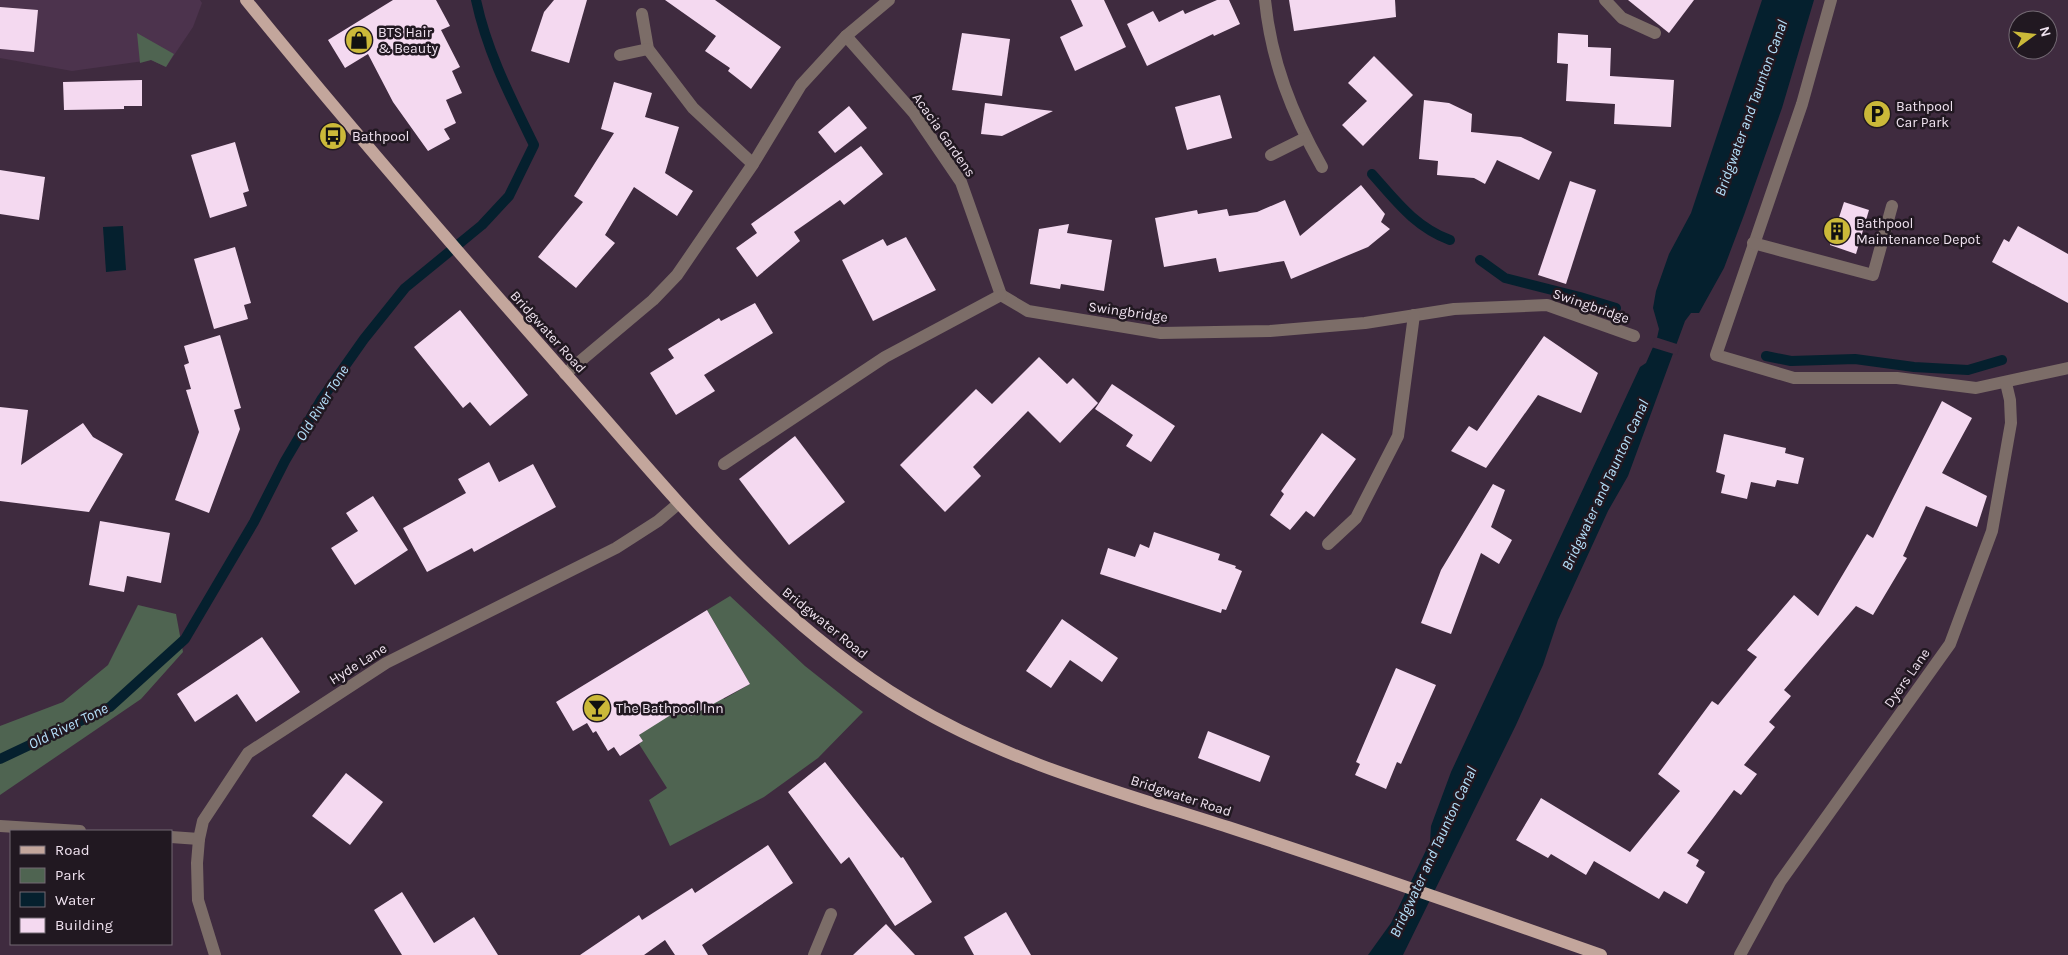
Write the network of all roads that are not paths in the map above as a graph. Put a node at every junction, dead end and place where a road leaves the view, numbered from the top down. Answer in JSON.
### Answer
{"nodes":[{"id":1,"x":246,"y":0,"type":"edge"},
{"id":2,"x":889,"y":0,"type":"edge"},
{"id":3,"x":1265,"y":0,"type":"edge"},
{"id":4,"x":1605,"y":0,"type":"edge"},
{"id":5,"x":1830,"y":0,"type":"edge"},
{"id":6,"x":642,"y":14,"type":"dead end"},
{"id":7,"x":1655,"y":33,"type":"dead end"},
{"id":8,"x":846,"y":36,"type":"junction"},
{"id":9,"x":648,"y":49,"type":"junction"},
{"id":10,"x":620,"y":55,"type":"dead end"},
{"id":11,"x":1305,"y":138,"type":"junction"},
{"id":12,"x":1271,"y":155,"type":"dead end"},
{"id":13,"x":753,"y":164,"type":"junction"},
{"id":14,"x":1322,"y":167,"type":"dead end"},
{"id":15,"x":1892,"y":206,"type":"dead end"},
{"id":16,"x":1753,"y":243,"type":"junction"},
{"id":17,"x":1001,"y":294,"type":"junction"},
{"id":18,"x":1414,"y":316,"type":"junction"},
{"id":19,"x":1634,"y":336,"type":"dead end"},
{"id":20,"x":2068,"y":368,"type":"edge"},
{"id":21,"x":565,"y":374,"type":"junction"},
{"id":22,"x":2006,"y":383,"type":"junction"},
{"id":23,"x":724,"y":464,"type":"dead end"},
{"id":24,"x":678,"y":504,"type":"junction"},
{"id":25,"x":1328,"y":544,"type":"dead end"},
{"id":26,"x":0,"y":826,"type":"edge"},
{"id":27,"x":64,"y":830,"type":"edge"},
{"id":28,"x":172,"y":837,"type":"edge"},
{"id":29,"x":199,"y":839,"type":"junction"},
{"id":30,"x":831,"y":914,"type":"dead end"},
{"id":31,"x":215,"y":955,"type":"edge"},
{"id":32,"x":814,"y":955,"type":"edge"},
{"id":33,"x":1601,"y":955,"type":"edge"},
{"id":34,"x":1740,"y":955,"type":"edge"}],
"edges":[{"from":1,"to":21,"type":"main road","name":"Bridgwater Road"},
{"from":2,"to":8,"type":"street"},
{"from":3,"to":11,"type":"street"},
{"from":4,"to":7,"type":"street"},
{"from":5,"to":16,"type":"street"},
{"from":6,"to":9,"type":"street"},
{"from":8,"to":13,"type":"street"},
{"from":8,"to":17,"type":"street","name":"Acacia Gardens"},
{"from":9,"to":10,"type":"street"},
{"from":9,"to":13,"type":"street"},
{"from":11,"to":12,"type":"street"},
{"from":11,"to":14,"type":"street"},
{"from":13,"to":21,"type":"street"},
{"from":15,"to":16,"type":"street"},
{"from":16,"to":22,"type":"street"},
{"from":17,"to":18,"type":"street","name":"Swingbridge"},
{"from":17,"to":23,"type":"street"},
{"from":18,"to":19,"type":"street","name":"Swingbridge"},
{"from":18,"to":25,"type":"street"},
{"from":20,"to":22,"type":"street"},
{"from":21,"to":24,"type":"main road","name":"Bridgwater Road"},
{"from":22,"to":34,"type":"street","name":"Dyers Lane"},
{"from":24,"to":29,"type":"street","name":"Hyde Lane"},
{"from":24,"to":33,"type":"main road","name":"Bridgwater Road"},
{"from":26,"to":27,"type":"street"},
{"from":28,"to":29,"type":"street"},
{"from":29,"to":31,"type":"street","name":"Hyde Lane"},
{"from":30,"to":32,"type":"street"}]}
